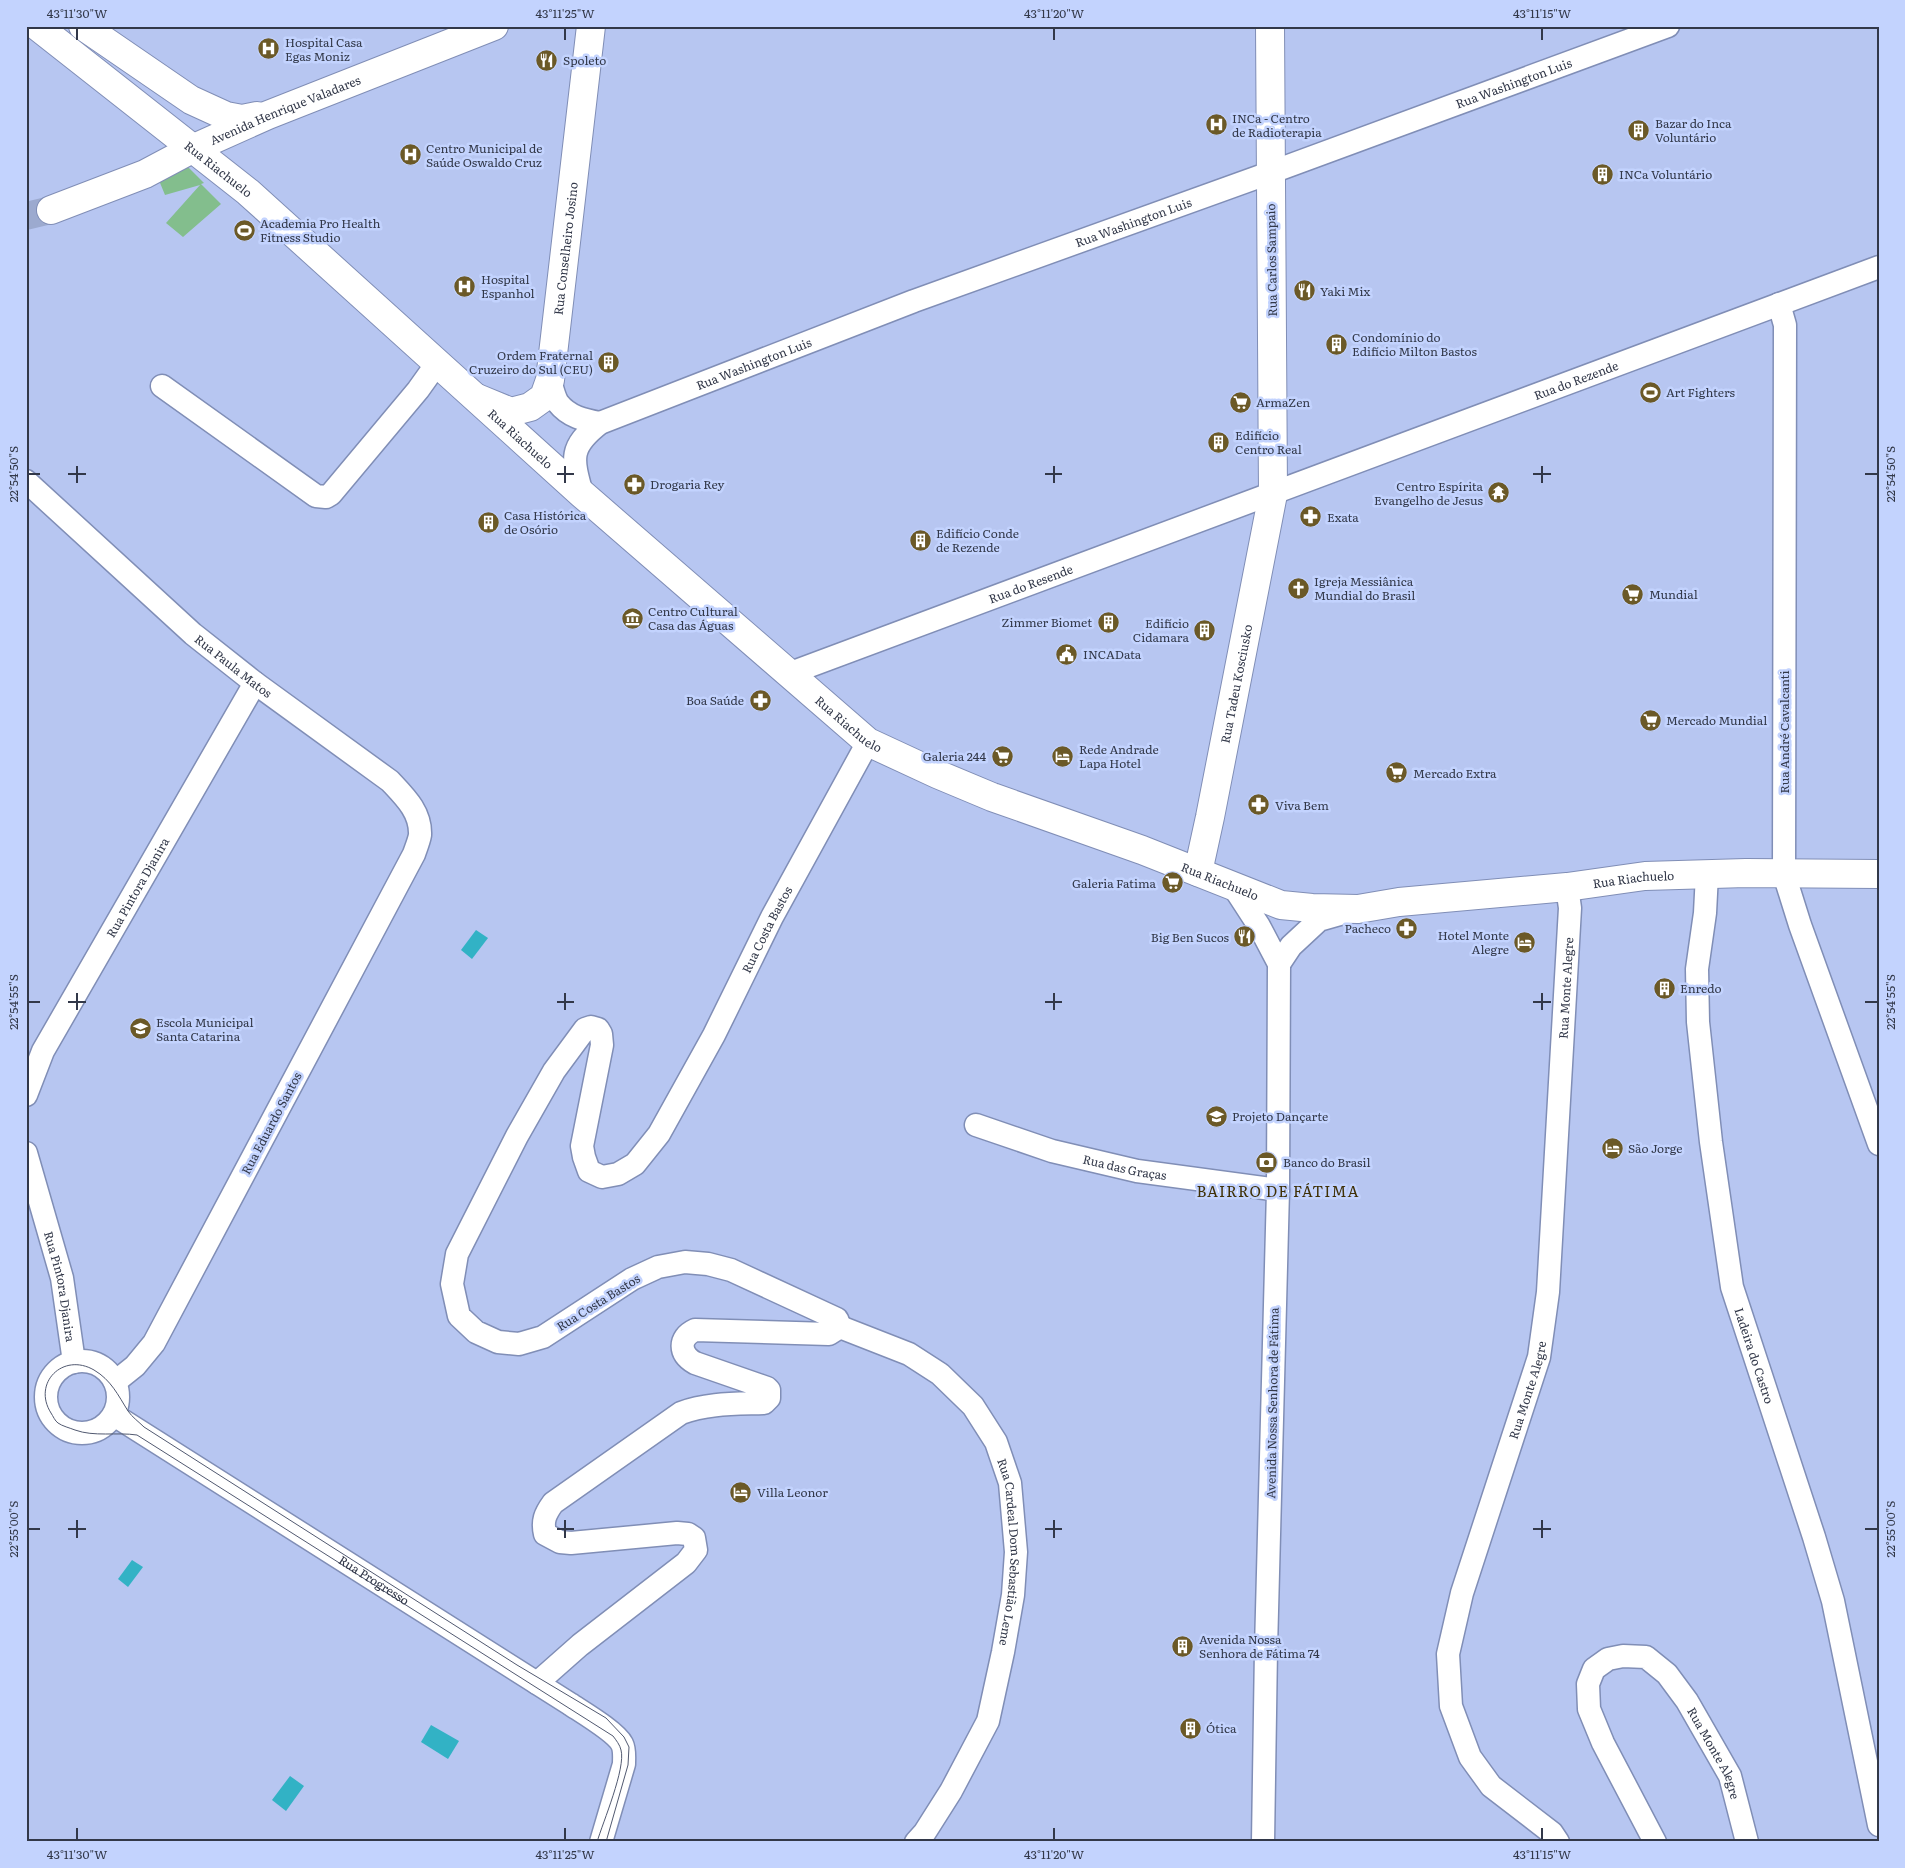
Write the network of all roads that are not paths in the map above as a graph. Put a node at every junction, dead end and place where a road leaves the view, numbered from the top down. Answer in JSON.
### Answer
{"nodes":[{"id":1,"x":37,"y":26,"type":"edge"},
{"id":2,"x":83,"y":26,"type":"edge"},
{"id":3,"x":494,"y":26,"type":"edge"},
{"id":4,"x":592,"y":26,"type":"edge"},
{"id":5,"x":1270,"y":26,"type":"edge"},
{"id":6,"x":1668,"y":26,"type":"edge"},
{"id":7,"x":268,"y":115,"type":"junction"},
{"id":8,"x":192,"y":149,"type":"junction"},
{"id":9,"x":1272,"y":172,"type":"junction"},
{"id":10,"x":51,"y":210,"type":"tunnel mouth"},
{"id":11,"x":1879,"y":267,"type":"edge"},
{"id":12,"x":1779,"y":304,"type":"junction"},
{"id":13,"x":438,"y":362,"type":"junction"},
{"id":14,"x":550,"y":380,"type":"junction"},
{"id":15,"x":162,"y":386,"type":"dead end"},
{"id":16,"x":477,"y":398,"type":"junction"},
{"id":17,"x":600,"y":423,"type":"junction"},
{"id":18,"x":26,"y":481,"type":"edge"},
{"id":19,"x":582,"y":494,"type":"junction"},
{"id":20,"x":1273,"y":494,"type":"junction"},
{"id":21,"x":788,"y":674,"type":"junction"},
{"id":22,"x":255,"y":683,"type":"junction"},
{"id":23,"x":868,"y":742,"type":"junction"},
{"id":24,"x":414,"y":854,"type":"joint"},
{"id":25,"x":1198,"y":872,"type":"junction"},
{"id":26,"x":1707,"y":874,"type":"junction"},
{"id":27,"x":1784,"y":874,"type":"junction"},
{"id":28,"x":1879,"y":874,"type":"edge"},
{"id":29,"x":1233,"y":886,"type":"junction"},
{"id":30,"x":1567,"y":887,"type":"junction"},
{"id":31,"x":1358,"y":909,"type":"junction"},
{"id":32,"x":1279,"y":964,"type":"junction"},
{"id":33,"x":26,"y":1095,"type":"edge"},
{"id":34,"x":976,"y":1125,"type":"dead end"},
{"id":35,"x":1879,"y":1144,"type":"edge"},
{"id":36,"x":26,"y":1153,"type":"edge"},
{"id":37,"x":1278,"y":1190,"type":"junction"},
{"id":38,"x":32,"y":1195,"type":"edge"},
{"id":39,"x":840,"y":1327,"type":"junction"},
{"id":40,"x":74,"y":1362,"type":"junction"},
{"id":41,"x":116,"y":1382,"type":"junction"},
{"id":42,"x":36,"y":1394,"type":"edge"},
{"id":43,"x":114,"y":1415,"type":"junction"},
{"id":44,"x":537,"y":1683,"type":"junction"},
{"id":45,"x":1879,"y":1825,"type":"edge"},
{"id":46,"x":601,"y":1842,"type":"edge"},
{"id":47,"x":916,"y":1842,"type":"edge"},
{"id":48,"x":1264,"y":1842,"type":"edge"},
{"id":49,"x":1558,"y":1842,"type":"edge"},
{"id":50,"x":1655,"y":1842,"type":"edge"},
{"id":51,"x":1747,"y":1842,"type":"edge"}],
"edges":[{"from":1,"to":8,"type":"main road","name":"Rua Riachuelo"},
{"from":2,"to":7,"type":"main road"},
{"from":3,"to":7,"type":"main road","name":"Avenida Henrique Valadares"},
{"from":4,"to":14,"type":"main road","name":"Rua Conselheiro Josino"},
{"from":5,"to":9,"type":"main road","name":"Rua Carlos Sampaio"},
{"from":6,"to":9,"type":"street","name":"Rua Washington Luis"},
{"from":7,"to":8,"type":"main road","name":"Avenida Henrique Valadares"},
{"from":8,"to":10,"type":"main road","name":"Avenida Henrique Valadares"},
{"from":8,"to":13,"type":"main road","name":"Rua Riachuelo"},
{"from":9,"to":17,"type":"street","name":"Rua Washington Luis"},
{"from":9,"to":20,"type":"main road","name":"Rua Carlos Sampaio"},
{"from":11,"to":12,"type":"street","name":"Rua do Rezende"},
{"from":12,"to":20,"type":"street","name":"Rua do Rezende"},
{"from":12,"to":27,"type":"street","name":"Rua André Cavalcanti"},
{"from":13,"to":15,"type":"street"},
{"from":13,"to":16,"type":"main road","name":"Rua Riachuelo"},
{"from":14,"to":16,"type":"main road","name":"Rua Conselheiro Josino"},
{"from":14,"to":17,"type":"street"},
{"from":16,"to":19,"type":"main road","name":"Rua Riachuelo"},
{"from":17,"to":19,"type":"street","name":"Rua Washington Luis"},
{"from":18,"to":22,"type":"street","name":"Rua Paula Matos"},
{"from":19,"to":21,"type":"main road","name":"Rua Riachuelo"},
{"from":20,"to":21,"type":"street","name":"Rua do Resende"},
{"from":20,"to":25,"type":"main road","name":"Rua Tadeu Kosciusko"},
{"from":21,"to":23,"type":"main road","name":"Rua Riachuelo"},
{"from":22,"to":24,"type":"street","name":"Rua Paula Matos"},
{"from":22,"to":33,"type":"street","name":"Rua Pintora Djanira"},
{"from":23,"to":25,"type":"main road","name":"Rua Riachuelo"},
{"from":23,"to":39,"type":"street","name":"Rua Costa Bastos"},
{"from":24,"to":41,"type":"street","name":"Rua Eduardo Santos"},
{"from":25,"to":29,"type":"main road","name":"Rua Riachuelo"},
{"from":26,"to":27,"type":"main road","name":"Rua Riachuelo"},
{"from":26,"to":30,"type":"main road","name":"Rua Riachuelo"},
{"from":26,"to":45,"type":"street","name":"Ladeira do Castro"},
{"from":27,"to":28,"type":"main road","name":"Rua Riachuelo"},
{"from":27,"to":35,"type":"street","name":"Rua André Cavalcanti"},
{"from":29,"to":31,"type":"main road","name":"Rua Riachuelo"},
{"from":29,"to":32,"type":"street","name":"Avenida Nossa Senhora de Fátima"},
{"from":30,"to":31,"type":"main road","name":"Rua Riachuelo"},
{"from":30,"to":49,"type":"street","name":"Rua Monte Alegre"},
{"from":31,"to":32,"type":"street"},
{"from":32,"to":37,"type":"street","name":"Avenida Nossa Senhora de Fátima"},
{"from":34,"to":37,"type":"street","name":"Rua das Graças"},
{"from":36,"to":38,"type":"street","name":"Rua Pintora Djanira"},
{"from":37,"to":48,"type":"street","name":"Avenida Nossa Senhora de Fátima"},
{"from":38,"to":40,"type":"street","name":"Rua Pintora Djanira"},
{"from":39,"to":44,"type":"street"},
{"from":39,"to":47,"type":"street","name":"Rua Cardeal Dom Sebastião Leme"},
{"from":40,"to":41,"type":"street"},
{"from":40,"to":42,"type":"street"},
{"from":41,"to":43,"type":"street"},
{"from":42,"to":43,"type":"street"},
{"from":43,"to":44,"type":"street","name":"Rua Progresso"},
{"from":44,"to":46,"type":"street","name":"Rua Progresso"},
{"from":50,"to":51,"type":"street","name":"Rua Monte Alegre"}]}
